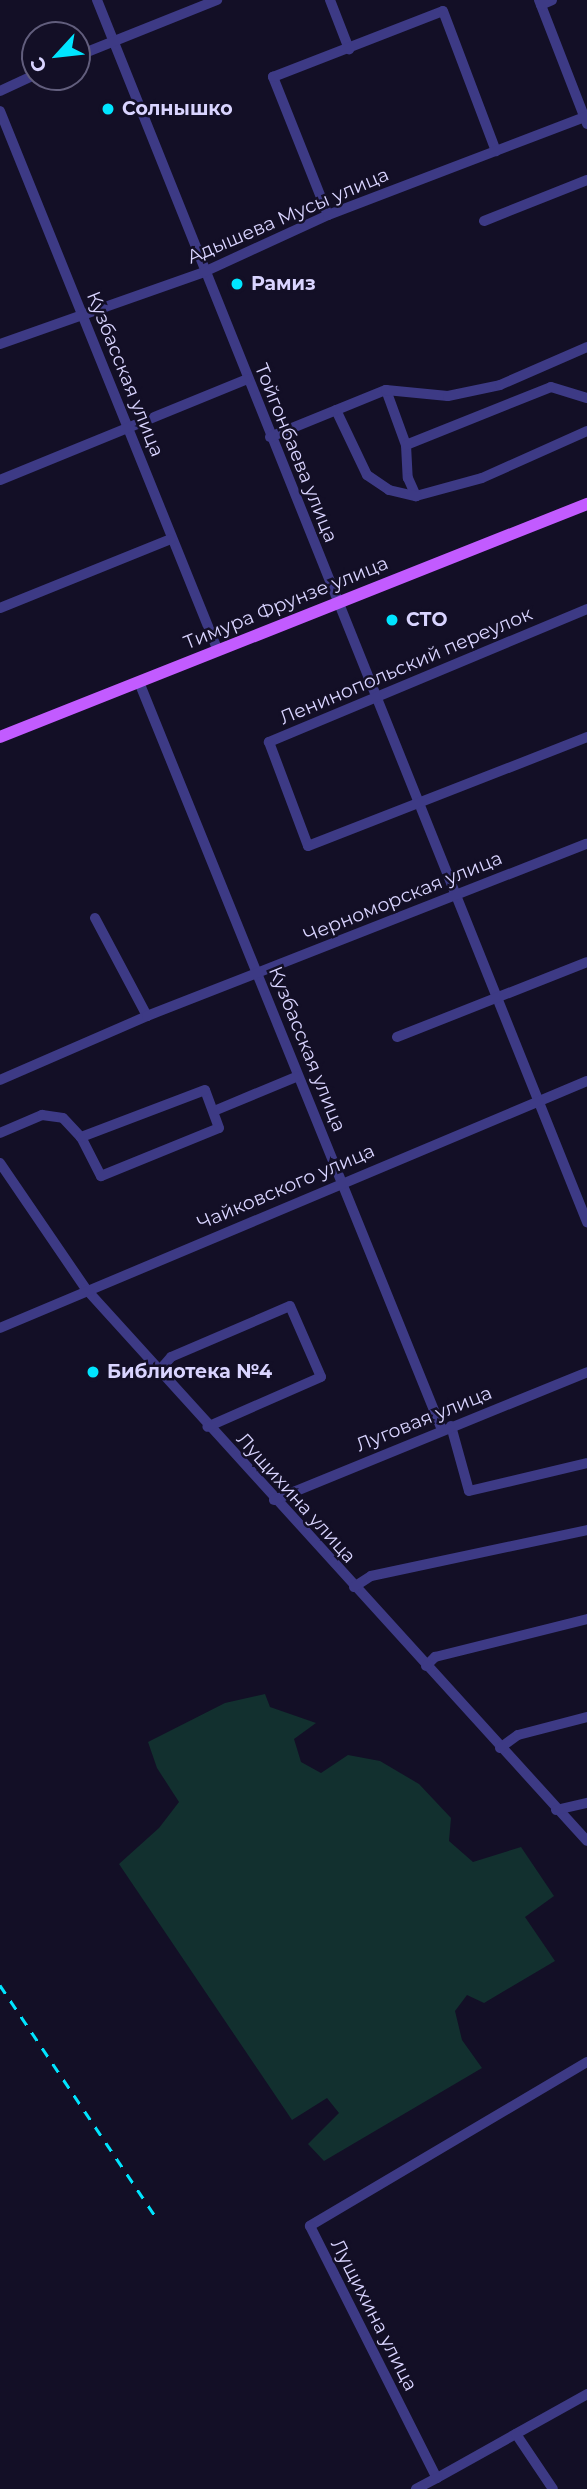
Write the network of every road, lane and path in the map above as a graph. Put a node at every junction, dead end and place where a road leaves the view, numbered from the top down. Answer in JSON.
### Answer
{"nodes":[{"id":1,"x":97,"y":0,"type":"edge"},
{"id":2,"x":217,"y":0,"type":"edge"},
{"id":3,"x":330,"y":0,"type":"edge"},
{"id":4,"x":552,"y":0,"type":"edge"},
{"id":5,"x":540,"y":2,"type":"edge"},
{"id":6,"x":114,"y":43,"type":"junction"},
{"id":7,"x":349,"y":49,"type":"junction"},
{"id":8,"x":91,"y":51,"type":"edge"},
{"id":9,"x":21,"y":81,"type":"edge"},
{"id":10,"x":0,"y":91,"type":"edge"},
{"id":11,"x":0,"y":111,"type":"edge"},
{"id":12,"x":586,"y":119,"type":"edge"},
{"id":13,"x":496,"y":151,"type":"junction"},
{"id":14,"x":587,"y":180,"type":"edge"},
{"id":15,"x":328,"y":215,"type":"junction"},
{"id":16,"x":484,"y":221,"type":"dead end"},
{"id":17,"x":204,"y":272,"type":"junction"},
{"id":18,"x":82,"y":313,"type":"junction"},
{"id":19,"x":0,"y":344,"type":"edge"},
{"id":20,"x":587,"y":347,"type":"edge"},
{"id":21,"x":247,"y":379,"type":"junction"},
{"id":22,"x":386,"y":390,"type":"junction"},
{"id":23,"x":587,"y":398,"type":"edge"},
{"id":24,"x":336,"y":410,"type":"junction"},
{"id":25,"x":129,"y":430,"type":"junction"},
{"id":26,"x":587,"y":431,"type":"edge"},
{"id":27,"x":270,"y":437,"type":"junction"},
{"id":28,"x":406,"y":445,"type":"junction"},
{"id":29,"x":0,"y":480,"type":"edge"},
{"id":30,"x":416,"y":496,"type":"junction"},
{"id":31,"x":587,"y":504,"type":"edge"},
{"id":32,"x":171,"y":539,"type":"junction"},
{"id":33,"x":338,"y":603,"type":"junction"},
{"id":34,"x":0,"y":608,"type":"edge"},
{"id":35,"x":587,"y":609,"type":"edge"},
{"id":36,"x":218,"y":651,"type":"junction"},
{"id":37,"x":139,"y":682,"type":"junction"},
{"id":38,"x":375,"y":698,"type":"junction"},
{"id":39,"x":0,"y":737,"type":"edge"},
{"id":40,"x":587,"y":737,"type":"edge"},
{"id":41,"x":417,"y":805,"type":"junction"},
{"id":42,"x":587,"y":844,"type":"edge"},
{"id":43,"x":453,"y":895,"type":"junction"},
{"id":44,"x":95,"y":918,"type":"dead end"},
{"id":45,"x":587,"y":962,"type":"edge"},
{"id":46,"x":258,"y":973,"type":"junction"},
{"id":47,"x":494,"y":998,"type":"junction"},
{"id":48,"x":147,"y":1016,"type":"junction"},
{"id":49,"x":397,"y":1037,"type":"dead end"},
{"id":50,"x":298,"y":1076,"type":"junction"},
{"id":51,"x":0,"y":1080,"type":"edge"},
{"id":52,"x":587,"y":1081,"type":"edge"},
{"id":53,"x":536,"y":1101,"type":"junction"},
{"id":54,"x":214,"y":1111,"type":"junction"},
{"id":55,"x":0,"y":1133,"type":"edge"},
{"id":56,"x":81,"y":1137,"type":"junction"},
{"id":57,"x":1,"y":1166,"type":"edge"},
{"id":58,"x":341,"y":1183,"type":"junction"},
{"id":59,"x":587,"y":1222,"type":"edge"},
{"id":60,"x":86,"y":1289,"type":"junction"},
{"id":61,"x":0,"y":1328,"type":"edge"},
{"id":62,"x":158,"y":1372,"type":"junction"},
{"id":63,"x":587,"y":1372,"type":"edge"},
{"id":64,"x":207,"y":1427,"type":"junction"},
{"id":65,"x":447,"y":1428,"type":"junction"},
{"id":66,"x":587,"y":1463,"type":"edge"},
{"id":67,"x":274,"y":1500,"type":"junction"},
{"id":68,"x":587,"y":1530,"type":"edge"},
{"id":69,"x":354,"y":1587,"type":"junction"},
{"id":70,"x":587,"y":1619,"type":"edge"},
{"id":71,"x":426,"y":1666,"type":"junction"},
{"id":72,"x":587,"y":1717,"type":"edge"},
{"id":73,"x":499,"y":1748,"type":"junction"},
{"id":74,"x":587,"y":1803,"type":"edge"},
{"id":75,"x":556,"y":1810,"type":"junction"},
{"id":76,"x":587,"y":1841,"type":"edge"},
{"id":77,"x":587,"y":2062,"type":"edge"},
{"id":78,"x":587,"y":2394,"type":"edge"},
{"id":79,"x":516,"y":2434,"type":"junction"},
{"id":80,"x":437,"y":2478,"type":"junction"},
{"id":81,"x":416,"y":2489,"type":"edge"},
{"id":82,"x":553,"y":2489,"type":"edge"}],
"edges":[{"from":1,"to":6,"type":"street","name":"Тойгонбаева улица"},
{"from":2,"to":6,"type":"street"},
{"from":3,"to":7,"type":"street"},
{"from":4,"to":5,"type":"street"},
{"from":5,"to":12,"type":"street"},
{"from":6,"to":8,"type":"street"},
{"from":6,"to":17,"type":"street","name":"Тойгонбаева улица"},
{"from":7,"to":13,"type":"street"},
{"from":7,"to":15,"type":"street"},
{"from":9,"to":10,"type":"street"},
{"from":11,"to":18,"type":"street","name":"Кузбасская улица"},
{"from":12,"to":13,"type":"street","name":"Адышева Мусы улица"},
{"from":13,"to":15,"type":"street","name":"Адышева Мусы улица"},
{"from":14,"to":16,"type":"street"},
{"from":15,"to":17,"type":"street","name":"Адышева Мусы улица"},
{"from":17,"to":18,"type":"street","name":"Адышева Мусы улица"},
{"from":17,"to":21,"type":"street","name":"Тойгонбаева улица"},
{"from":18,"to":19,"type":"street","name":"Адышева Мусы улица"},
{"from":18,"to":25,"type":"street","name":"Кузбасская улица"},
{"from":20,"to":22,"type":"street"},
{"from":21,"to":25,"type":"street"},
{"from":21,"to":27,"type":"street","name":"Тойгонбаева улица"},
{"from":22,"to":24,"type":"street"},
{"from":22,"to":28,"type":"street"},
{"from":23,"to":28,"type":"street"},
{"from":24,"to":27,"type":"street"},
{"from":24,"to":30,"type":"street"},
{"from":25,"to":29,"type":"street"},
{"from":25,"to":32,"type":"street","name":"Кузбасская улица"},
{"from":26,"to":30,"type":"street"},
{"from":27,"to":33,"type":"street","name":"Тойгонбаева улица"},
{"from":28,"to":30,"type":"street"},
{"from":31,"to":33,"type":"main road","name":"Тимура Фрунзе улица"},
{"from":32,"to":34,"type":"street"},
{"from":32,"to":36,"type":"street","name":"Кузбасская улица"},
{"from":33,"to":36,"type":"main road","name":"Тимура Фрунзе улица"},
{"from":33,"to":38,"type":"street","name":"Тойгонбаева улица"},
{"from":35,"to":38,"type":"street","name":"Ленинопольский переулок"},
{"from":36,"to":37,"type":"main road","name":"Тимура Фрунзе улица"},
{"from":37,"to":39,"type":"main road","name":"Тимура Фрунзе улица"},
{"from":37,"to":46,"type":"street","name":"Кузбасская улица"},
{"from":38,"to":41,"type":"street","name":"Тойгонбаева улица"},
{"from":38,"to":41,"type":"street","name":"Ленинопольский переулок"},
{"from":40,"to":41,"type":"street","name":"Ленинопольский переулок"},
{"from":41,"to":43,"type":"street","name":"Тойгонбаева улица"},
{"from":42,"to":43,"type":"street","name":"Черноморская улица"},
{"from":43,"to":46,"type":"street","name":"Черноморская улица"},
{"from":43,"to":47,"type":"street","name":"Тойгонбаева улица"},
{"from":44,"to":48,"type":"street"},
{"from":45,"to":47,"type":"street"},
{"from":46,"to":48,"type":"street","name":"Черноморская улица"},
{"from":46,"to":50,"type":"street","name":"Кузбасская улица"},
{"from":47,"to":49,"type":"street"},
{"from":47,"to":53,"type":"street","name":"Тойгонбаева улица"},
{"from":48,"to":51,"type":"street","name":"Черноморская улица"},
{"from":50,"to":54,"type":"street"},
{"from":50,"to":58,"type":"street","name":"Кузбасская улица"},
{"from":52,"to":53,"type":"street","name":"Чайковского улица"},
{"from":53,"to":58,"type":"street","name":"Чайковского улица"},
{"from":53,"to":59,"type":"street","name":"Тойгонбаева улица"},
{"from":54,"to":56,"type":"street"},
{"from":54,"to":56,"type":"street"},
{"from":55,"to":56,"type":"street"},
{"from":57,"to":60,"type":"street","name":"Лущихина улица"},
{"from":58,"to":60,"type":"street","name":"Чайковского улица"},
{"from":58,"to":65,"type":"street","name":"Кузбасская улица"},
{"from":60,"to":61,"type":"street","name":"Чайковского улица"},
{"from":60,"to":62,"type":"street","name":"Лущихина улица"},
{"from":62,"to":64,"type":"street","name":"Лущихина улица"},
{"from":62,"to":64,"type":"street"},
{"from":63,"to":65,"type":"street","name":"Луговая улица"},
{"from":64,"to":67,"type":"street","name":"Лущихина улица"},
{"from":65,"to":66,"type":"street","name":"Кузбасская улица"},
{"from":65,"to":67,"type":"street","name":"Луговая улица"},
{"from":67,"to":69,"type":"street","name":"Лущихина улица"},
{"from":68,"to":69,"type":"street"},
{"from":69,"to":71,"type":"street","name":"Лущихина улица"},
{"from":70,"to":71,"type":"street"},
{"from":71,"to":73,"type":"street","name":"Лущихина улица"},
{"from":72,"to":73,"type":"street"},
{"from":73,"to":75,"type":"street","name":"Лущихина улица"},
{"from":74,"to":75,"type":"street"},
{"from":75,"to":76,"type":"street","name":"Лущихина улица"},
{"from":77,"to":80,"type":"street","name":"Лущихина улица"},
{"from":78,"to":79,"type":"street"},
{"from":79,"to":80,"type":"street"},
{"from":79,"to":82,"type":"street"},
{"from":80,"to":81,"type":"street"}]}
